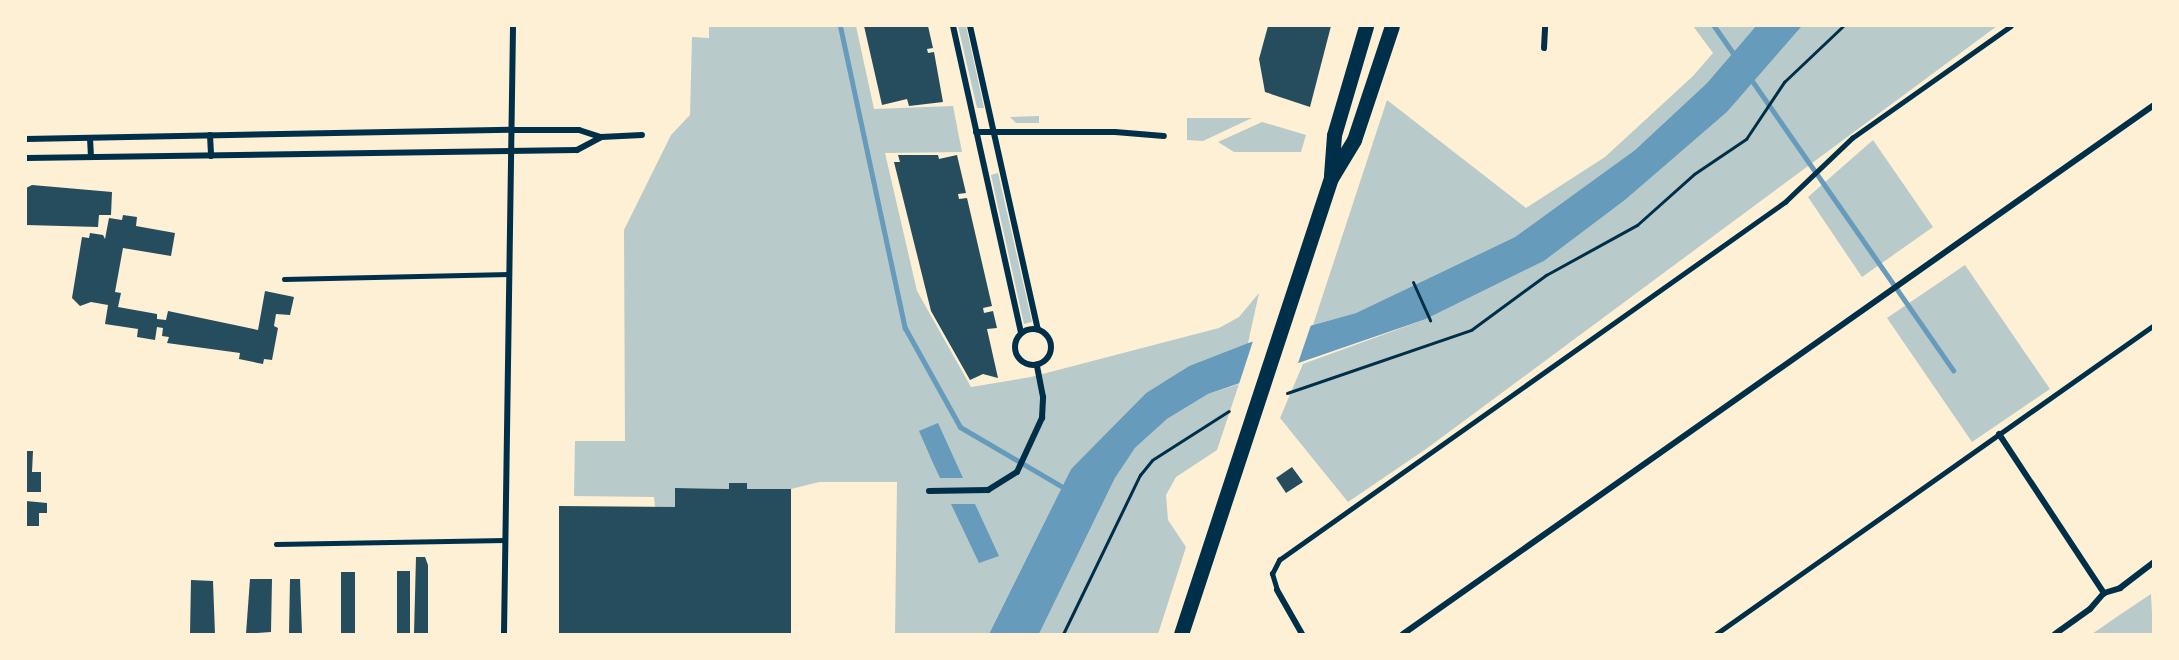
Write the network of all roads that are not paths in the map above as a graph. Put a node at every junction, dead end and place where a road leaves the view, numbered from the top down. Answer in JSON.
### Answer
{"nodes":[{"id":1,"x":513,"y":26,"type":"edge"},
{"id":2,"x":953,"y":26,"type":"edge"},
{"id":3,"x":970,"y":26,"type":"edge"},
{"id":4,"x":1366,"y":26,"type":"edge"},
{"id":5,"x":1392,"y":26,"type":"edge"},
{"id":6,"x":1545,"y":26,"type":"edge"},
{"id":7,"x":2011,"y":26,"type":"edge"},
{"id":8,"x":1544,"y":48,"type":"dead end"},
{"id":9,"x":2154,"y":105,"type":"edge"},
{"id":10,"x":511,"y":130,"type":"junction"},
{"id":11,"x":976,"y":132,"type":"junction"},
{"id":12,"x":994,"y":132,"type":"junction"},
{"id":13,"x":210,"y":135,"type":"junction"},
{"id":14,"x":642,"y":135,"type":"dead end"},
{"id":15,"x":1164,"y":136,"type":"dead end"},
{"id":16,"x":601,"y":137,"type":"junction"},
{"id":17,"x":90,"y":138,"type":"junction"},
{"id":18,"x":26,"y":139,"type":"edge"},
{"id":19,"x":511,"y":151,"type":"junction"},
{"id":20,"x":211,"y":156,"type":"junction"},
{"id":21,"x":91,"y":157,"type":"junction"},
{"id":22,"x":26,"y":158,"type":"edge"},
{"id":23,"x":1331,"y":178,"type":"junction"},
{"id":24,"x":509,"y":274,"type":"junction"},
{"id":25,"x":284,"y":279,"type":"dead end"},
{"id":26,"x":2154,"y":325,"type":"edge"},
{"id":27,"x":1038,"y":329,"type":"junction"},
{"id":28,"x":1021,"y":333,"type":"junction"},
{"id":29,"x":1037,"y":365,"type":"junction"},
{"id":30,"x":1999,"y":434,"type":"junction"},
{"id":31,"x":928,"y":491,"type":"dead end"},
{"id":32,"x":505,"y":540,"type":"junction"},
{"id":33,"x":276,"y":544,"type":"dead end"},
{"id":34,"x":2153,"y":565,"type":"edge"},
{"id":35,"x":1277,"y":590,"type":"joint"},
{"id":36,"x":2104,"y":592,"type":"junction"},
{"id":37,"x":2059,"y":633,"type":"edge"},
{"id":38,"x":504,"y":634,"type":"edge"},
{"id":39,"x":1181,"y":634,"type":"edge"},
{"id":40,"x":1302,"y":634,"type":"edge"},
{"id":41,"x":1403,"y":634,"type":"edge"},
{"id":42,"x":1716,"y":634,"type":"edge"}],
"edges":[{"from":1,"to":10,"type":"street"},
{"from":2,"to":11,"type":"street"},
{"from":3,"to":12,"type":"street"},
{"from":4,"to":23,"type":"main road"},
{"from":5,"to":23,"type":"main road"},
{"from":6,"to":8,"type":"street"},
{"from":7,"to":35,"type":"lane"},
{"from":9,"to":41,"type":"street"},
{"from":10,"to":13,"type":"street"},
{"from":10,"to":16,"type":"street"},
{"from":10,"to":19,"type":"street"},
{"from":11,"to":12,"type":"street"},
{"from":11,"to":28,"type":"street"},
{"from":12,"to":15,"type":"street"},
{"from":12,"to":27,"type":"street"},
{"from":13,"to":17,"type":"street"},
{"from":13,"to":20,"type":"street"},
{"from":14,"to":16,"type":"street"},
{"from":16,"to":19,"type":"street"},
{"from":17,"to":18,"type":"street"},
{"from":17,"to":21,"type":"street"},
{"from":19,"to":20,"type":"street"},
{"from":19,"to":24,"type":"street"},
{"from":20,"to":21,"type":"street"},
{"from":21,"to":22,"type":"street"},
{"from":23,"to":39,"type":"main road"},
{"from":24,"to":25,"type":"lane"},
{"from":24,"to":32,"type":"street"},
{"from":26,"to":30,"type":"lane"},
{"from":27,"to":28,"type":"street"},
{"from":27,"to":29,"type":"street"},
{"from":28,"to":29,"type":"street"},
{"from":29,"to":31,"type":"street"},
{"from":30,"to":36,"type":"street"},
{"from":30,"to":42,"type":"lane"},
{"from":32,"to":33,"type":"lane"},
{"from":32,"to":38,"type":"street"},
{"from":34,"to":36,"type":"street"},
{"from":35,"to":40,"type":"street"},
{"from":36,"to":37,"type":"street"}]}
